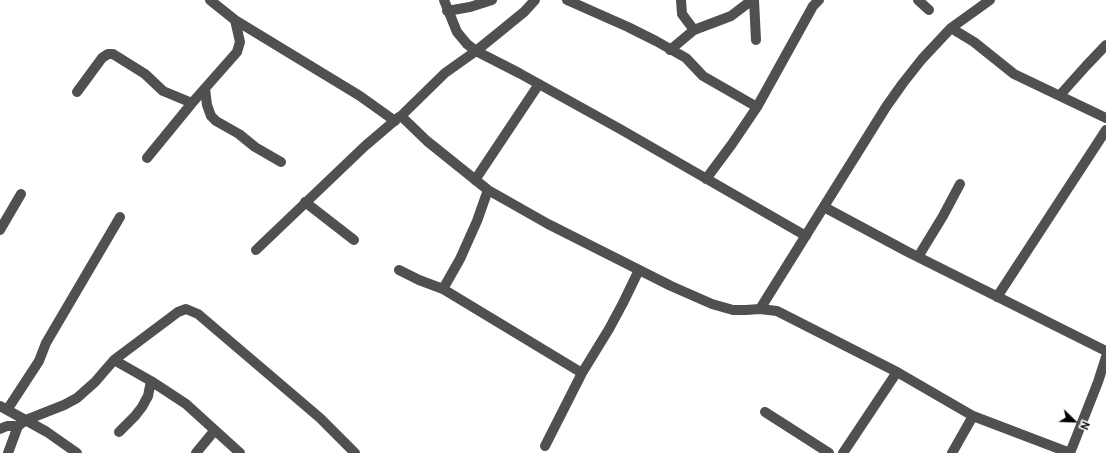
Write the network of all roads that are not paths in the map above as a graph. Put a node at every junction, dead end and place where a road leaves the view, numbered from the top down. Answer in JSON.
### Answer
{"nodes":[{"id":1,"x":210,"y":0,"type":"edge"},
{"id":2,"x":444,"y":0,"type":"edge"},
{"id":3,"x":492,"y":0,"type":"edge"},
{"id":4,"x":534,"y":0,"type":"edge"},
{"id":5,"x":567,"y":0,"type":"edge"},
{"id":6,"x":680,"y":0,"type":"edge"},
{"id":7,"x":753,"y":0,"type":"edge"},
{"id":8,"x":918,"y":0,"type":"edge"},
{"id":9,"x":990,"y":0,"type":"edge"},
{"id":10,"x":813,"y":2,"type":"edge"},
{"id":11,"x":929,"y":10,"type":"dead end"},
{"id":12,"x":447,"y":11,"type":"junction"},
{"id":13,"x":235,"y":20,"type":"junction"},
{"id":14,"x":951,"y":28,"type":"junction"},
{"id":15,"x":694,"y":30,"type":"junction"},
{"id":16,"x":254,"y":32,"type":"junction"},
{"id":17,"x":756,"y":40,"type":"dead end"},
{"id":18,"x":240,"y":42,"type":"junction"},
{"id":19,"x":1106,"y":45,"type":"edge"},
{"id":20,"x":670,"y":50,"type":"junction"},
{"id":21,"x":476,"y":51,"type":"junction"},
{"id":22,"x":539,"y":84,"type":"junction"},
{"id":23,"x":205,"y":88,"type":"junction"},
{"id":24,"x":77,"y":92,"type":"dead end"},
{"id":25,"x":1060,"y":95,"type":"junction"},
{"id":26,"x":192,"y":103,"type":"junction"},
{"id":27,"x":757,"y":107,"type":"junction"},
{"id":28,"x":398,"y":118,"type":"junction"},
{"id":29,"x":1106,"y":118,"type":"edge"},
{"id":30,"x":1106,"y":130,"type":"edge"},
{"id":31,"x":147,"y":158,"type":"dead end"},
{"id":32,"x":281,"y":162,"type":"dead end"},
{"id":33,"x":706,"y":179,"type":"junction"},
{"id":34,"x":475,"y":180,"type":"junction"},
{"id":35,"x":960,"y":184,"type":"dead end"},
{"id":36,"x":488,"y":190,"type":"junction"},
{"id":37,"x":21,"y":194,"type":"dead end"},
{"id":38,"x":305,"y":202,"type":"junction"},
{"id":39,"x":824,"y":207,"type":"junction"},
{"id":40,"x":120,"y":217,"type":"dead end"},
{"id":41,"x":0,"y":230,"type":"edge"},
{"id":42,"x":806,"y":236,"type":"junction"},
{"id":43,"x":354,"y":240,"type":"dead end"},
{"id":44,"x":256,"y":250,"type":"dead end"},
{"id":45,"x":918,"y":257,"type":"junction"},
{"id":46,"x":399,"y":270,"type":"dead end"},
{"id":47,"x":639,"y":270,"type":"junction"},
{"id":48,"x":444,"y":289,"type":"junction"},
{"id":49,"x":998,"y":297,"type":"junction"},
{"id":50,"x":760,"y":309,"type":"junction"},
{"id":51,"x":1106,"y":351,"type":"edge"},
{"id":52,"x":1106,"y":358,"type":"edge"},
{"id":53,"x":114,"y":360,"type":"junction"},
{"id":54,"x":897,"y":372,"type":"junction"},
{"id":55,"x":582,"y":373,"type":"junction"},
{"id":56,"x":151,"y":381,"type":"junction"},
{"id":57,"x":4,"y":408,"type":"edge"},
{"id":58,"x":765,"y":412,"type":"dead end"},
{"id":59,"x":973,"y":416,"type":"junction"},
{"id":60,"x":22,"y":423,"type":"junction"},
{"id":61,"x":0,"y":429,"type":"edge"},
{"id":62,"x":215,"y":430,"type":"junction"},
{"id":63,"x":119,"y":432,"type":"dead end"},
{"id":64,"x":545,"y":446,"type":"dead end"},
{"id":65,"x":8,"y":453,"type":"edge"},
{"id":66,"x":77,"y":453,"type":"edge"},
{"id":67,"x":196,"y":453,"type":"edge"},
{"id":68,"x":240,"y":453,"type":"edge"},
{"id":69,"x":355,"y":453,"type":"edge"},
{"id":70,"x":829,"y":453,"type":"edge"},
{"id":71,"x":843,"y":453,"type":"edge"},
{"id":72,"x":952,"y":453,"type":"edge"}],
"edges":[{"from":1,"to":13,"type":"street"},
{"from":2,"to":12,"type":"street"},
{"from":3,"to":12,"type":"street"},
{"from":4,"to":21,"type":"street"},
{"from":5,"to":20,"type":"street"},
{"from":6,"to":15,"type":"street"},
{"from":7,"to":15,"type":"street"},
{"from":7,"to":17,"type":"street"},
{"from":8,"to":11,"type":"street"},
{"from":9,"to":14,"type":"street"},
{"from":10,"to":27,"type":"street"},
{"from":12,"to":21,"type":"street"},
{"from":13,"to":16,"type":"street"},
{"from":13,"to":18,"type":"street"},
{"from":14,"to":25,"type":"street"},
{"from":14,"to":39,"type":"street"},
{"from":15,"to":20,"type":"street"},
{"from":16,"to":18,"type":"street"},
{"from":16,"to":28,"type":"street"},
{"from":18,"to":23,"type":"street"},
{"from":19,"to":25,"type":"street"},
{"from":20,"to":27,"type":"street"},
{"from":21,"to":22,"type":"street"},
{"from":21,"to":28,"type":"street"},
{"from":22,"to":33,"type":"street"},
{"from":22,"to":34,"type":"street"},
{"from":23,"to":26,"type":"street"},
{"from":23,"to":32,"type":"street"},
{"from":24,"to":26,"type":"street"},
{"from":25,"to":29,"type":"street"},
{"from":26,"to":31,"type":"street"},
{"from":27,"to":33,"type":"street"},
{"from":28,"to":34,"type":"street"},
{"from":28,"to":38,"type":"street"},
{"from":30,"to":49,"type":"street"},
{"from":33,"to":42,"type":"street"},
{"from":34,"to":36,"type":"street"},
{"from":35,"to":45,"type":"street"},
{"from":36,"to":47,"type":"street"},
{"from":36,"to":48,"type":"street"},
{"from":37,"to":41,"type":"street"},
{"from":38,"to":43,"type":"street"},
{"from":38,"to":44,"type":"street"},
{"from":39,"to":42,"type":"street"},
{"from":39,"to":45,"type":"street"},
{"from":40,"to":57,"type":"street"},
{"from":42,"to":50,"type":"street"},
{"from":45,"to":49,"type":"street"},
{"from":46,"to":48,"type":"street"},
{"from":47,"to":50,"type":"street"},
{"from":47,"to":55,"type":"street"},
{"from":48,"to":55,"type":"street"},
{"from":49,"to":51,"type":"street"},
{"from":50,"to":54,"type":"street"},
{"from":52,"to":59,"type":"street"},
{"from":53,"to":56,"type":"street"},
{"from":53,"to":60,"type":"street"},
{"from":53,"to":69,"type":"street"},
{"from":54,"to":59,"type":"street"},
{"from":54,"to":71,"type":"street"},
{"from":55,"to":64,"type":"street"},
{"from":56,"to":62,"type":"street"},
{"from":56,"to":63,"type":"street"},
{"from":57,"to":60,"type":"street"},
{"from":58,"to":70,"type":"street"},
{"from":59,"to":72,"type":"street"},
{"from":60,"to":61,"type":"street"},
{"from":60,"to":65,"type":"street"},
{"from":60,"to":66,"type":"street"},
{"from":62,"to":67,"type":"street"},
{"from":62,"to":68,"type":"street"}]}
